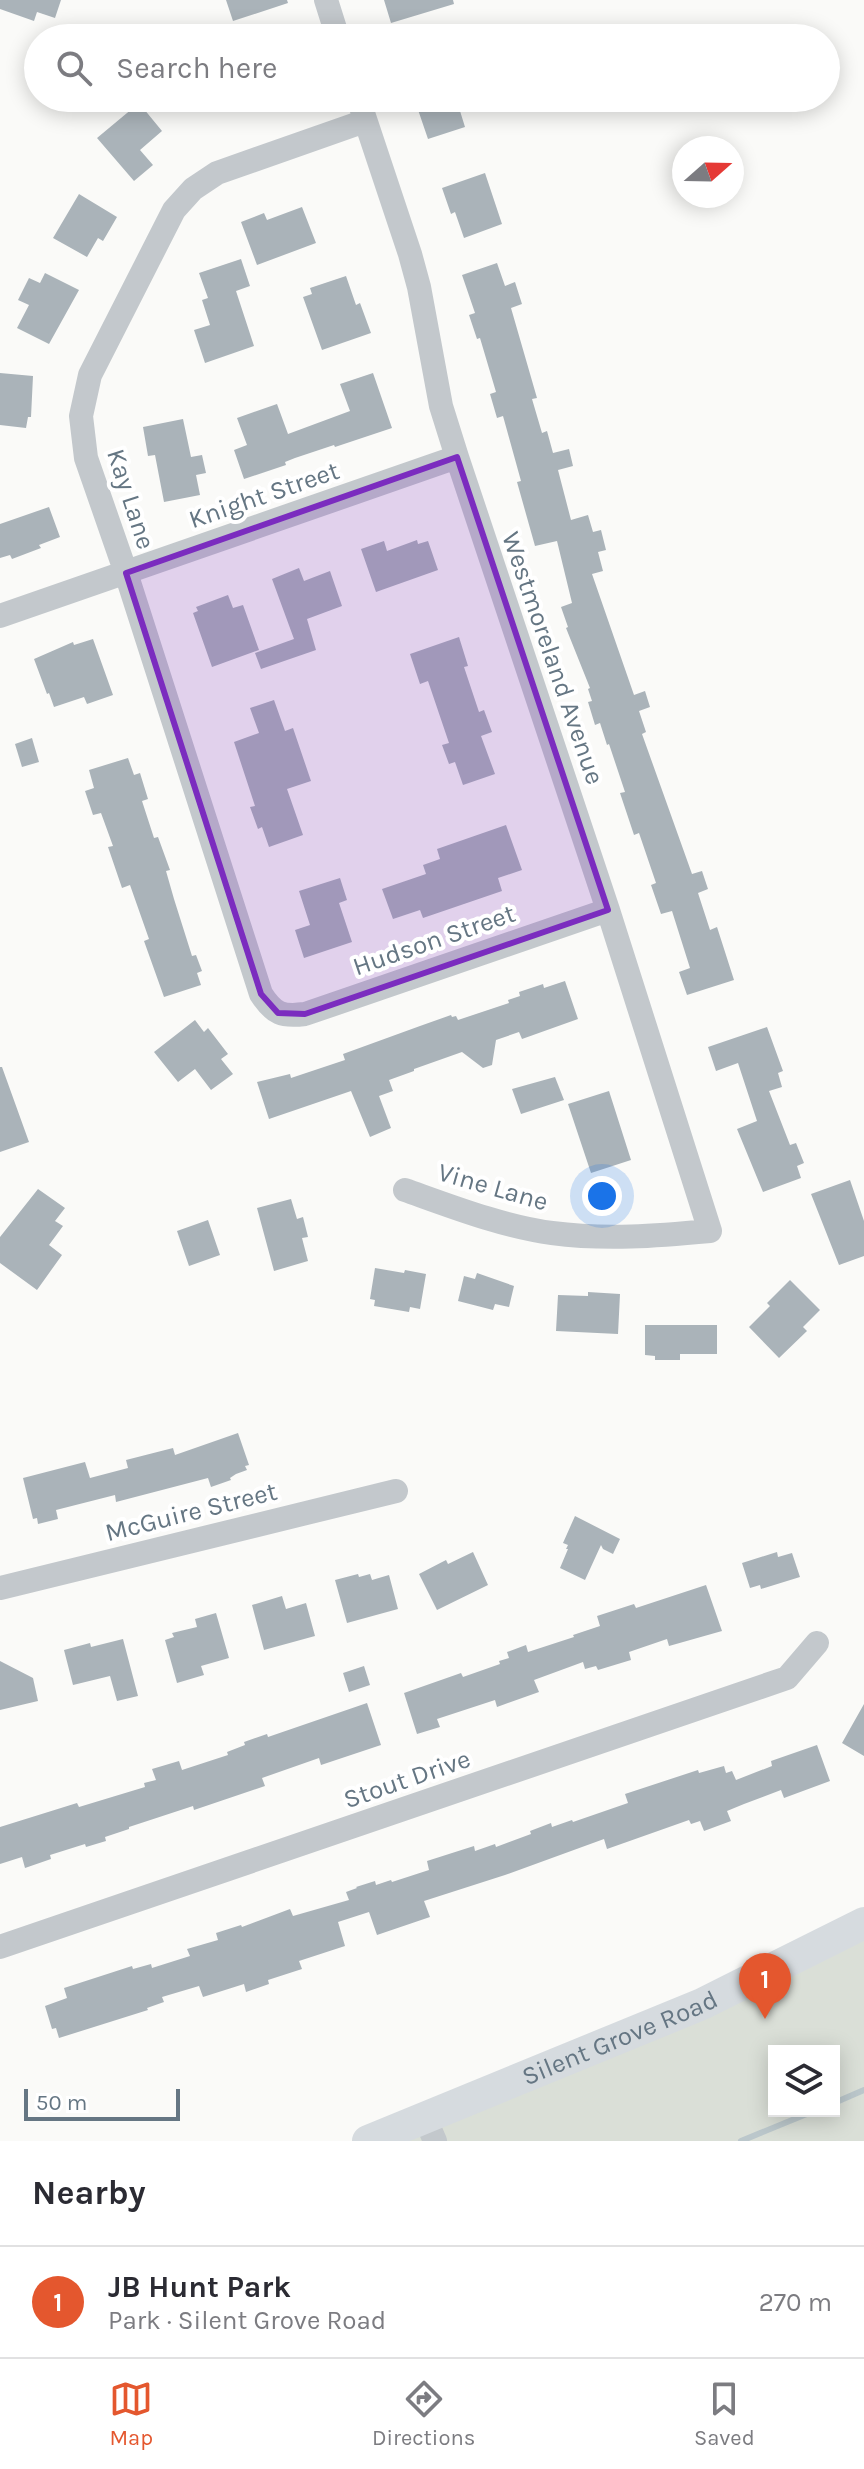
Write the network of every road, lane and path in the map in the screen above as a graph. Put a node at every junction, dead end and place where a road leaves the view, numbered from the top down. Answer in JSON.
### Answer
{"nodes":[{"id":1,"x":326,"y":0,"type":"edge"},
{"id":2,"x":334,"y":24,"type":"edge"},
{"id":3,"x":355,"y":112,"type":"edge"},
{"id":4,"x":363,"y":112,"type":"edge"},
{"id":5,"x":457,"y":457,"type":"junction"},
{"id":6,"x":126,"y":573,"type":"junction"},
{"id":7,"x":0,"y":616,"type":"edge"},
{"id":8,"x":608,"y":910,"type":"junction"},
{"id":9,"x":278,"y":1013,"type":"joint"},
{"id":10,"x":405,"y":1190,"type":"dead end"},
{"id":11,"x":710,"y":1231,"type":"joint"},
{"id":12,"x":396,"y":1491,"type":"dead end"},
{"id":13,"x":0,"y":1588,"type":"edge"},
{"id":14,"x":817,"y":1643,"type":"dead end"},
{"id":15,"x":864,"y":1923,"type":"edge"},
{"id":16,"x":0,"y":1947,"type":"edge"},
{"id":17,"x":430,"y":2129,"type":"edge"},
{"id":18,"x":368,"y":2141,"type":"edge"}],
"edges":[{"from":1,"to":2,"type":"street"},
{"from":3,"to":6,"type":"street","name":"Kay Lane"},
{"from":4,"to":5,"type":"street","name":"Westmoreland Avenue"},
{"from":5,"to":6,"type":"street","name":"Knight Street"},
{"from":5,"to":8,"type":"street","name":"Westmoreland Avenue"},
{"from":6,"to":7,"type":"street","name":"Knight Street"},
{"from":6,"to":9,"type":"street","name":"Kay Lane"},
{"from":8,"to":9,"type":"street","name":"Hudson Street"},
{"from":8,"to":11,"type":"street","name":"Westmoreland Avenue"},
{"from":10,"to":11,"type":"street","name":"Vine Lane"},
{"from":12,"to":13,"type":"street","name":"McGuire Street"},
{"from":14,"to":16,"type":"street","name":"Stout Drive"},
{"from":15,"to":17,"type":"street","name":"Silent Grove Road"},
{"from":17,"to":18,"type":"street","name":"Silent Grove Road"}]}
